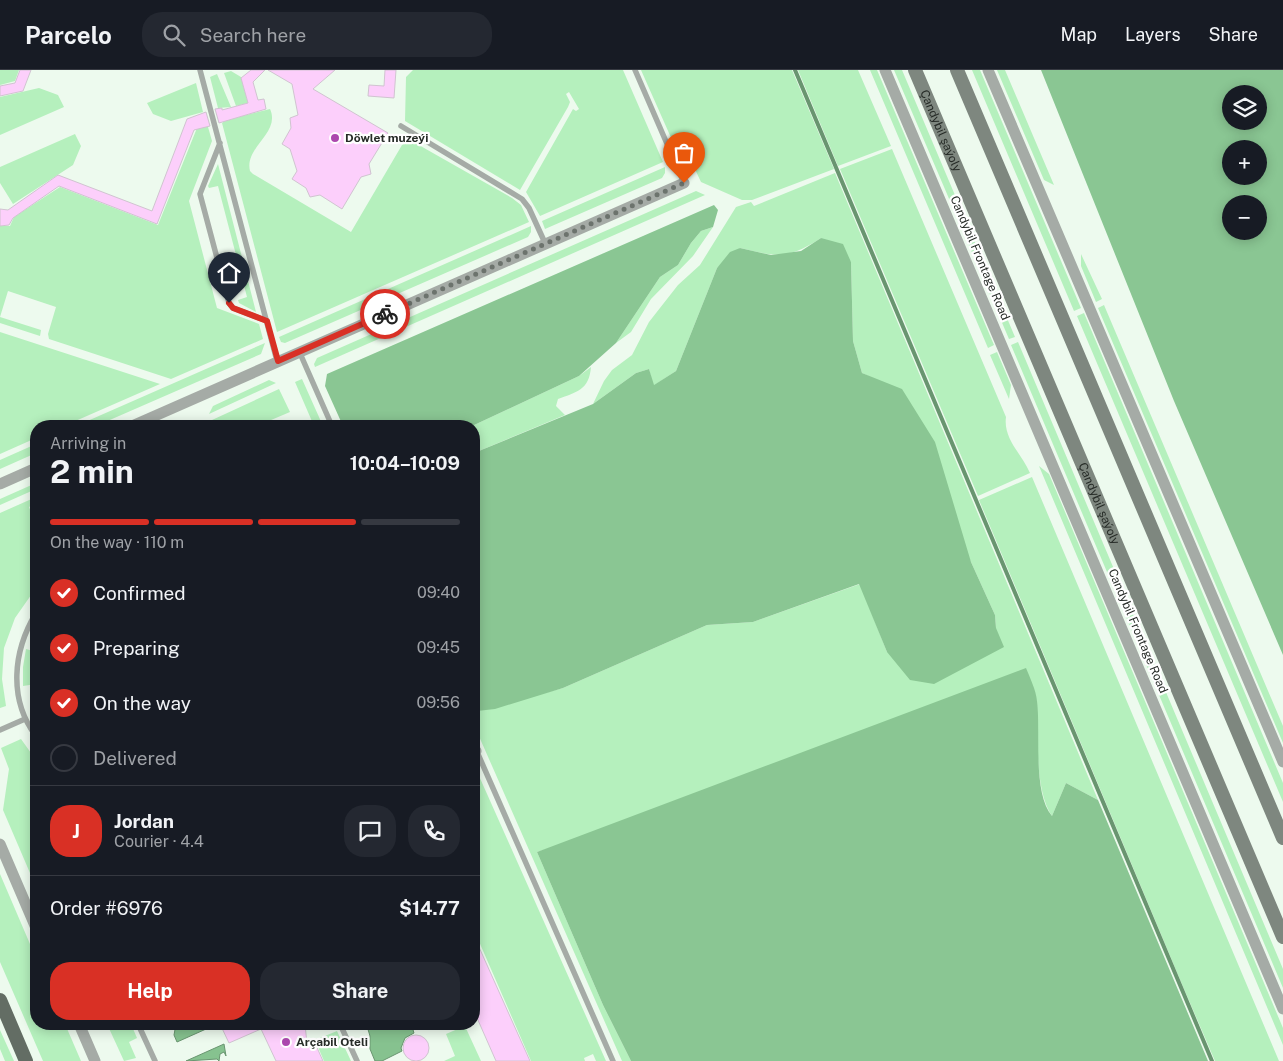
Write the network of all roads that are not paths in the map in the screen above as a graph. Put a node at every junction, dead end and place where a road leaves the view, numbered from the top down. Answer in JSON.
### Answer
{"nodes":[{"id":1,"x":200,"y":70,"type":"edge"},
{"id":2,"x":634,"y":70,"type":"edge"},
{"id":3,"x":885,"y":70,"type":"edge"},
{"id":4,"x":915,"y":70,"type":"edge"},
{"id":5,"x":957,"y":70,"type":"edge"},
{"id":6,"x":988,"y":70,"type":"edge"},
{"id":7,"x":401,"y":126,"type":"dead end"},
{"id":8,"x":220,"y":143,"type":"junction"},
{"id":9,"x":684,"y":183,"type":"joint"},
{"id":10,"x":545,"y":243,"type":"junction"},
{"id":11,"x":267,"y":321,"type":"junction"},
{"id":12,"x":299,"y":351,"type":"junction"},
{"id":13,"x":278,"y":361,"type":"junction"},
{"id":14,"x":145,"y":420,"type":"edge"},
{"id":15,"x":329,"y":420,"type":"edge"},
{"id":16,"x":30,"y":471,"type":"edge"},
{"id":17,"x":0,"y":484,"type":"edge"},
{"id":18,"x":30,"y":626,"type":"edge"},
{"id":19,"x":25,"y":720,"type":"junction"},
{"id":20,"x":30,"y":727,"type":"edge"},
{"id":21,"x":0,"y":730,"type":"edge"},
{"id":22,"x":480,"y":760,"type":"edge"},
{"id":23,"x":1283,"y":762,"type":"edge"},
{"id":24,"x":1283,"y":838,"type":"edge"},
{"id":25,"x":0,"y":844,"type":"edge"},
{"id":26,"x":30,"y":914,"type":"edge"},
{"id":27,"x":1283,"y":937,"type":"edge"},
{"id":28,"x":0,"y":1000,"type":"edge"},
{"id":29,"x":1283,"y":1009,"type":"edge"},
{"id":30,"x":82,"y":1030,"type":"edge"},
{"id":31,"x":141,"y":1030,"type":"edge"},
{"id":32,"x":343,"y":1030,"type":"edge"},
{"id":33,"x":26,"y":1061,"type":"edge"},
{"id":34,"x":95,"y":1061,"type":"edge"},
{"id":35,"x":155,"y":1061,"type":"edge"},
{"id":36,"x":357,"y":1061,"type":"edge"},
{"id":37,"x":613,"y":1061,"type":"edge"}],
"edges":[{"from":1,"to":8,"type":"lane"},
{"from":2,"to":9,"type":"lane"},
{"from":3,"to":29,"type":"street","name":"Candybil Frontage Road"},
{"from":4,"to":27,"type":"main road","name":"Çandybil şaýoly"},
{"from":5,"to":24,"type":"main road"},
{"from":6,"to":23,"type":"street"},
{"from":7,"to":10,"type":"lane"},
{"from":8,"to":11,"type":"lane"},
{"from":8,"to":11,"type":"lane"},
{"from":9,"to":10,"type":"street"},
{"from":10,"to":12,"type":"street"},
{"from":11,"to":13,"type":"lane"},
{"from":12,"to":13,"type":"street"},
{"from":12,"to":15,"type":"lane"},
{"from":13,"to":14,"type":"street"},
{"from":16,"to":17,"type":"street"},
{"from":18,"to":19,"type":"lane"},
{"from":19,"to":20,"type":"lane"},
{"from":19,"to":21,"type":"lane"},
{"from":22,"to":37,"type":"lane"},
{"from":25,"to":26,"type":"street"},
{"from":28,"to":33,"type":"main road"},
{"from":30,"to":34,"type":"street"},
{"from":31,"to":35,"type":"lane"},
{"from":32,"to":36,"type":"lane"}]}
